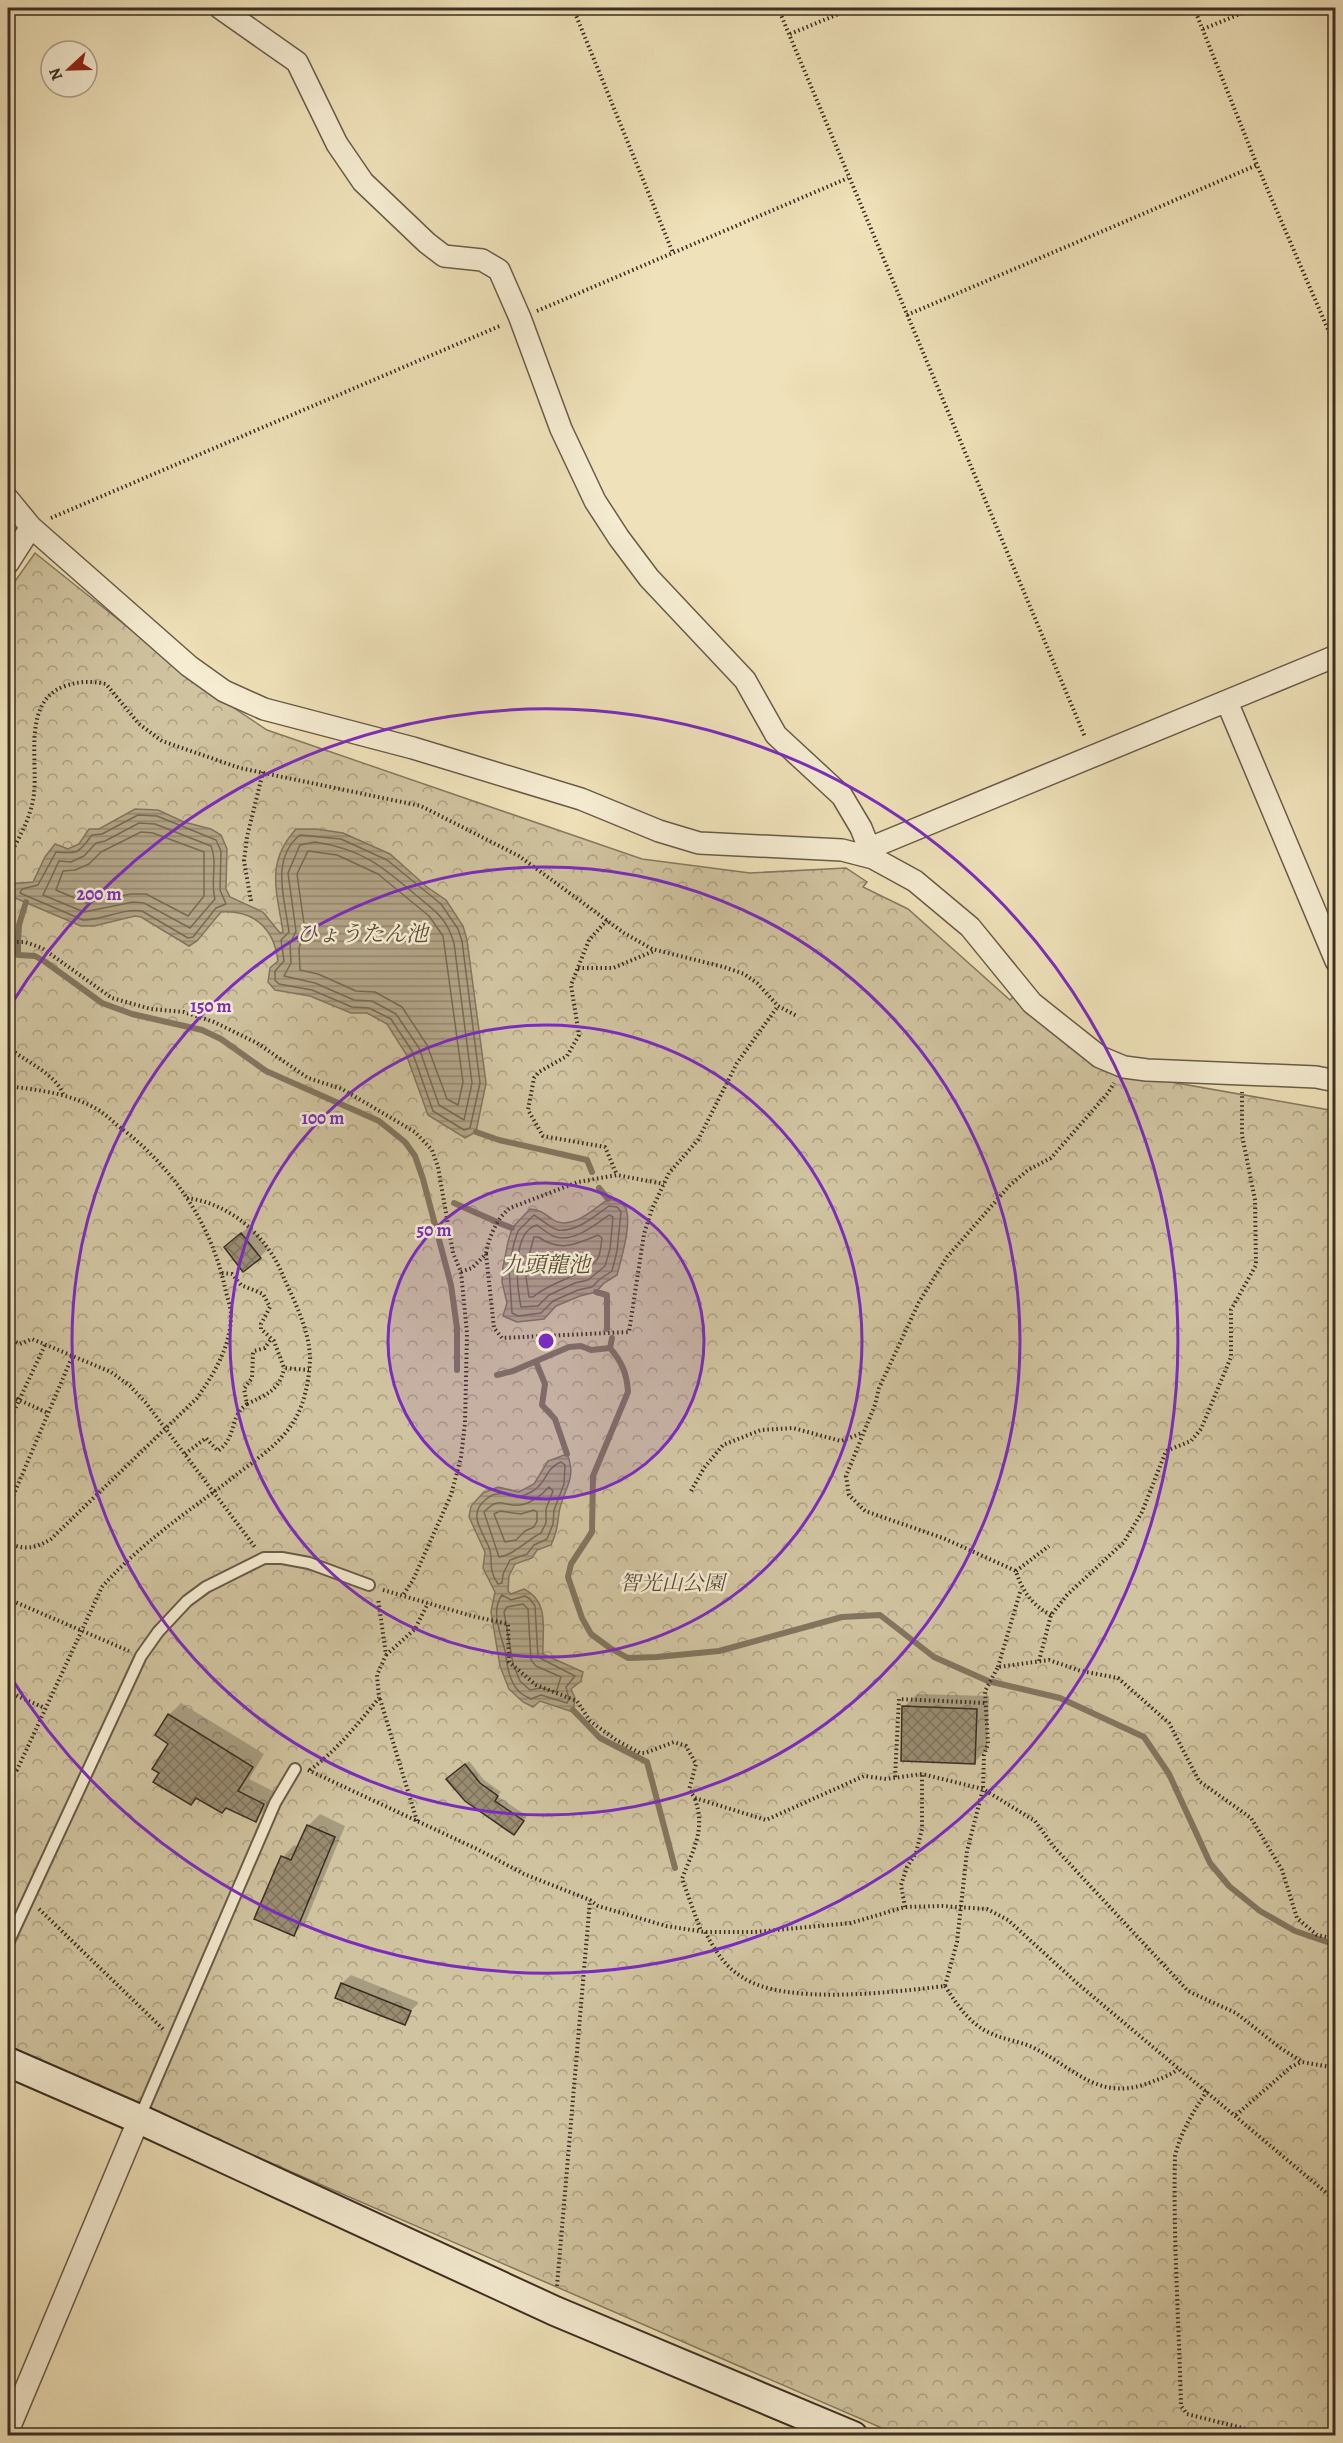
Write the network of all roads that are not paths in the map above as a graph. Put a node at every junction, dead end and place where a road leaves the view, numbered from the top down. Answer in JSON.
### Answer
{"nodes":[{"id":1,"x":220,"y":8,"type":"edge"},
{"id":2,"x":8,"y":499,"type":"edge"},
{"id":3,"x":31,"y":526,"type":"junction"},
{"id":4,"x":8,"y":563,"type":"edge"},
{"id":5,"x":1335,"y":656,"type":"edge"},
{"id":6,"x":1227,"y":702,"type":"junction"},
{"id":7,"x":871,"y":853,"type":"junction"},
{"id":8,"x":1335,"y":961,"type":"edge"},
{"id":9,"x":1335,"y":1081,"type":"edge"},
{"id":10,"x":369,"y":1585,"type":"dead end"},
{"id":11,"x":295,"y":1769,"type":"road end"},
{"id":12,"x":8,"y":1943,"type":"edge"},
{"id":13,"x":8,"y":2062,"type":"edge"},
{"id":14,"x":139,"y":2119,"type":"junction"},
{"id":15,"x":8,"y":2432,"type":"edge"},
{"id":16,"x":853,"y":2436,"type":"edge"}],
"edges":[{"from":1,"to":7,"type":"street"},
{"from":2,"to":3,"type":"street"},
{"from":3,"to":4,"type":"street"},
{"from":3,"to":7,"type":"street"},
{"from":5,"to":6,"type":"street"},
{"from":6,"to":7,"type":"street"},
{"from":6,"to":8,"type":"street"},
{"from":7,"to":9,"type":"street"},
{"from":10,"to":12,"type":"lane"},
{"from":11,"to":14,"type":"lane"},
{"from":13,"to":14,"type":"street"},
{"from":14,"to":15,"type":"street"},
{"from":14,"to":16,"type":"street"}]}
